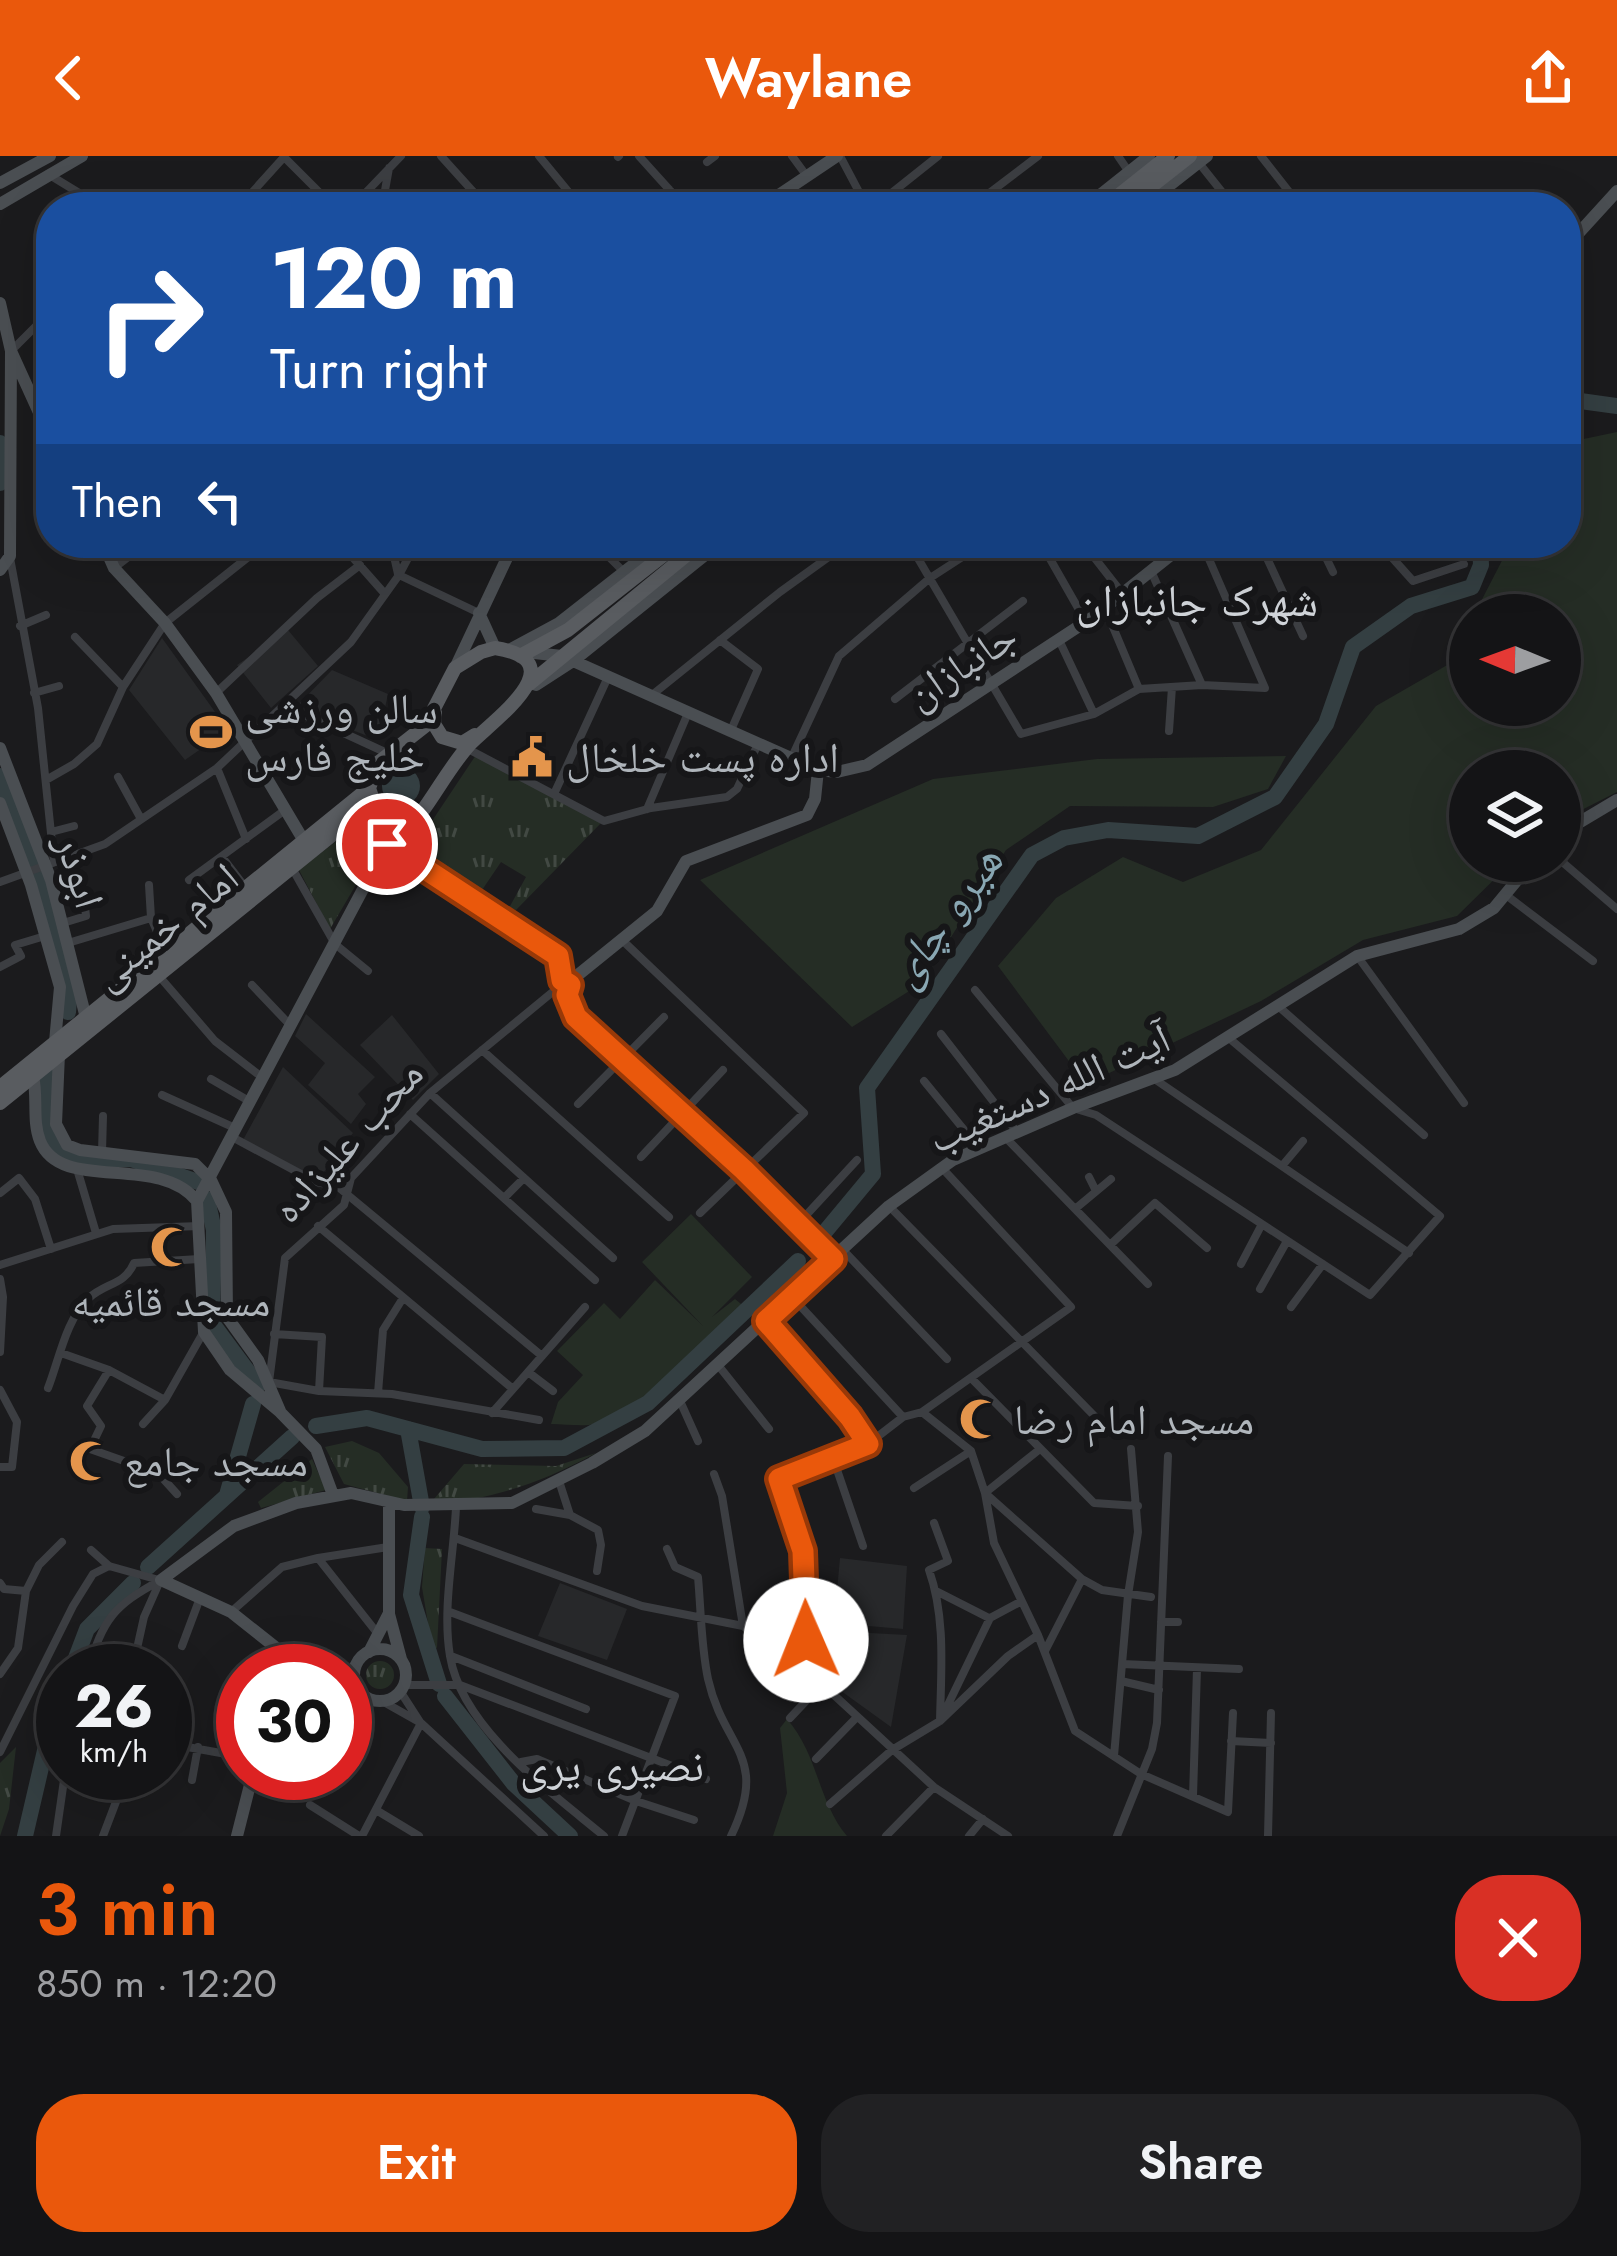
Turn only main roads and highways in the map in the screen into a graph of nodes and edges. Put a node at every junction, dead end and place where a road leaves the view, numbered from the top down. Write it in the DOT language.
graph roads {
  1 [pos="50,156"];
  2 [pos="82,156"];
  3 [pos="839,156"];
  4 [pos="1149,156"];
  5 [pos="1168,156"];
  6 [pos="1199,158"];
  7 [pos="0,183"];
  8 [pos="1617,191"];
  9 [pos="783,192"];
  10 [pos="1104,192"];
  11 [pos="1123,192"];
  12 [pos="1148,192"];
  13 [pos="1164,192"];
  14 [pos="0,204"];
  15 [pos="1581,231"];
  16 [pos="0,303"];
  17 [pos="11,351"];
  18 [pos="36,409"];
  19 [pos="110,558"];
  20 [pos="506,558"];
  21 [pos="642,558"];
  22 [pos="660,558"];
  23 [pos="684,558"];
  24 [pos="700,558"];
  25 [pos="1167,558"];
  26 [pos="0,570"];
  27 [pos="479,613"];
  28 [pos="512,651"];
  29 [pos="567,659"];
  30 [pos="455,668"];
  31 [pos="527,688"];
  32 [pos="435,708"];
  33 [pos="484,730"];
  34 [pos="0,748"];
  35 [pos="818,770"];
  36 [pos="371,795"];
  37 [pos="1617,800"];
  38 [pos="0,803"];
  39 [pos="411,818"];
  40 [pos="1581,821"];
  41 [pos="304,841"];
  42 [pos="387,844"];
  43 [pos="1516,882"];
  44 [pos="563,987"];
  45 [pos="86,1018"];
  46 [pos="57,1048"];
  47 [pos="33,1076"];
  48 [pos="0,1087"];
  49 [pos="0,1103"];
  50 [pos="211,1180"];
  51 [pos="197,1201"];
  52 [pos="838,1255"];
  53 [pos="280,1412"];
  54 [pos="333,1495"];
  55 [pos="388,1502"];
  56 [pos="388,1614"];
  57 [pos="271,1644"];
  58 [pos="372,1646"];
  59 [pos="372,1652"];
  60 [pos="401,1659"];
  61 [pos="372,1697"];
  62 [pos="246,1800"];
  63 [pos="237,1836"];
  1 -- 7 [label="main road"];
  2 -- 14 [label="main road"];
  3 -- 9 [label="main road"];
  4 -- 10 [label="main road"];
  5 -- 11 [label="main road"];
  6 -- 12 [label="main road"];
  6 -- 13 [label="main road"];
  8 -- 15 [label="main road"];
  16 -- 17 [label="main road"];
  17 -- 18 [label="main road"];
  17 -- 26 [label="main road"];
  19 -- 41 [label="main road"];
  20 -- 27 [label="main road"];
  21 -- 28 [label="main road"];
  22 -- 28 [label="main road"];
  23 -- 29 [label="main road"];
  24 -- 29 [label="main road"];
  25 -- 35 [label="main road, جانبازان"];
  27 -- 28 [label="main road"];
  27 -- 30 [label="main road"];
  28 -- 29 [label="main road"];
  28 -- 30 [label="main road"];
  28 -- 31 [label="main road"];
  29 -- 31 [label="main road"];
  29 -- 35 [label="main road"];
  30 -- 32 [label="main road"];
  31 -- 33 [label="main road"];
  32 -- 33 [label="main road"];
  32 -- 36 [label="main road"];
  33 -- 39 [label="main road"];
  34 -- 45 [label="main road, ابوذر"];
  35 -- 44 [label="main road, محب علیزاده"];
  36 -- 39 [label="main road"];
  36 -- 41 [label="main road, امام خمینی"];
  36 -- 46 [label="main road, امام خمینی"];
  37 -- 40 [label="main road"];
  38 -- 46 [label="main road"];
  39 -- 42 [label="main road"];
  41 -- 45 [label="main road, امام خمینی"];
  42 -- 44 [label="main road"];
  42 -- 50 [label="main road"];
  43 -- 52 [label="main road, آیت الله دستغیب"];
  44 -- 52 [label="main road"];
  45 -- 46 [label="main road, امام خمینی"];
  46 -- 47 [label="main road, امام خمینی"];
  46 -- 48 [label="main road, امام خمینی"];
  46 -- 50 [label="main road"];
  47 -- 49 [label="main road, امام خمینی"];
  47 -- 51 [label="main road"];
  50 -- 51 [label="main road"];
  50 -- 53 [label="main road"];
  51 -- 53 [label="main road"];
  52 -- 55 [label="main road, آیت الله دستغیب"];
  53 -- 54 [label="main road"];
  54 -- 55 [label="main road"];
  54 -- 57 [label="main road"];
  55 -- 56 [label="main road"];
  56 -- 58 [label="main road"];
  56 -- 60 [label="main road"];
  59 -- 60 [label="main road"];
  60 -- 61 [label="main road"];
  62 -- 63 [label="main road"];
}
